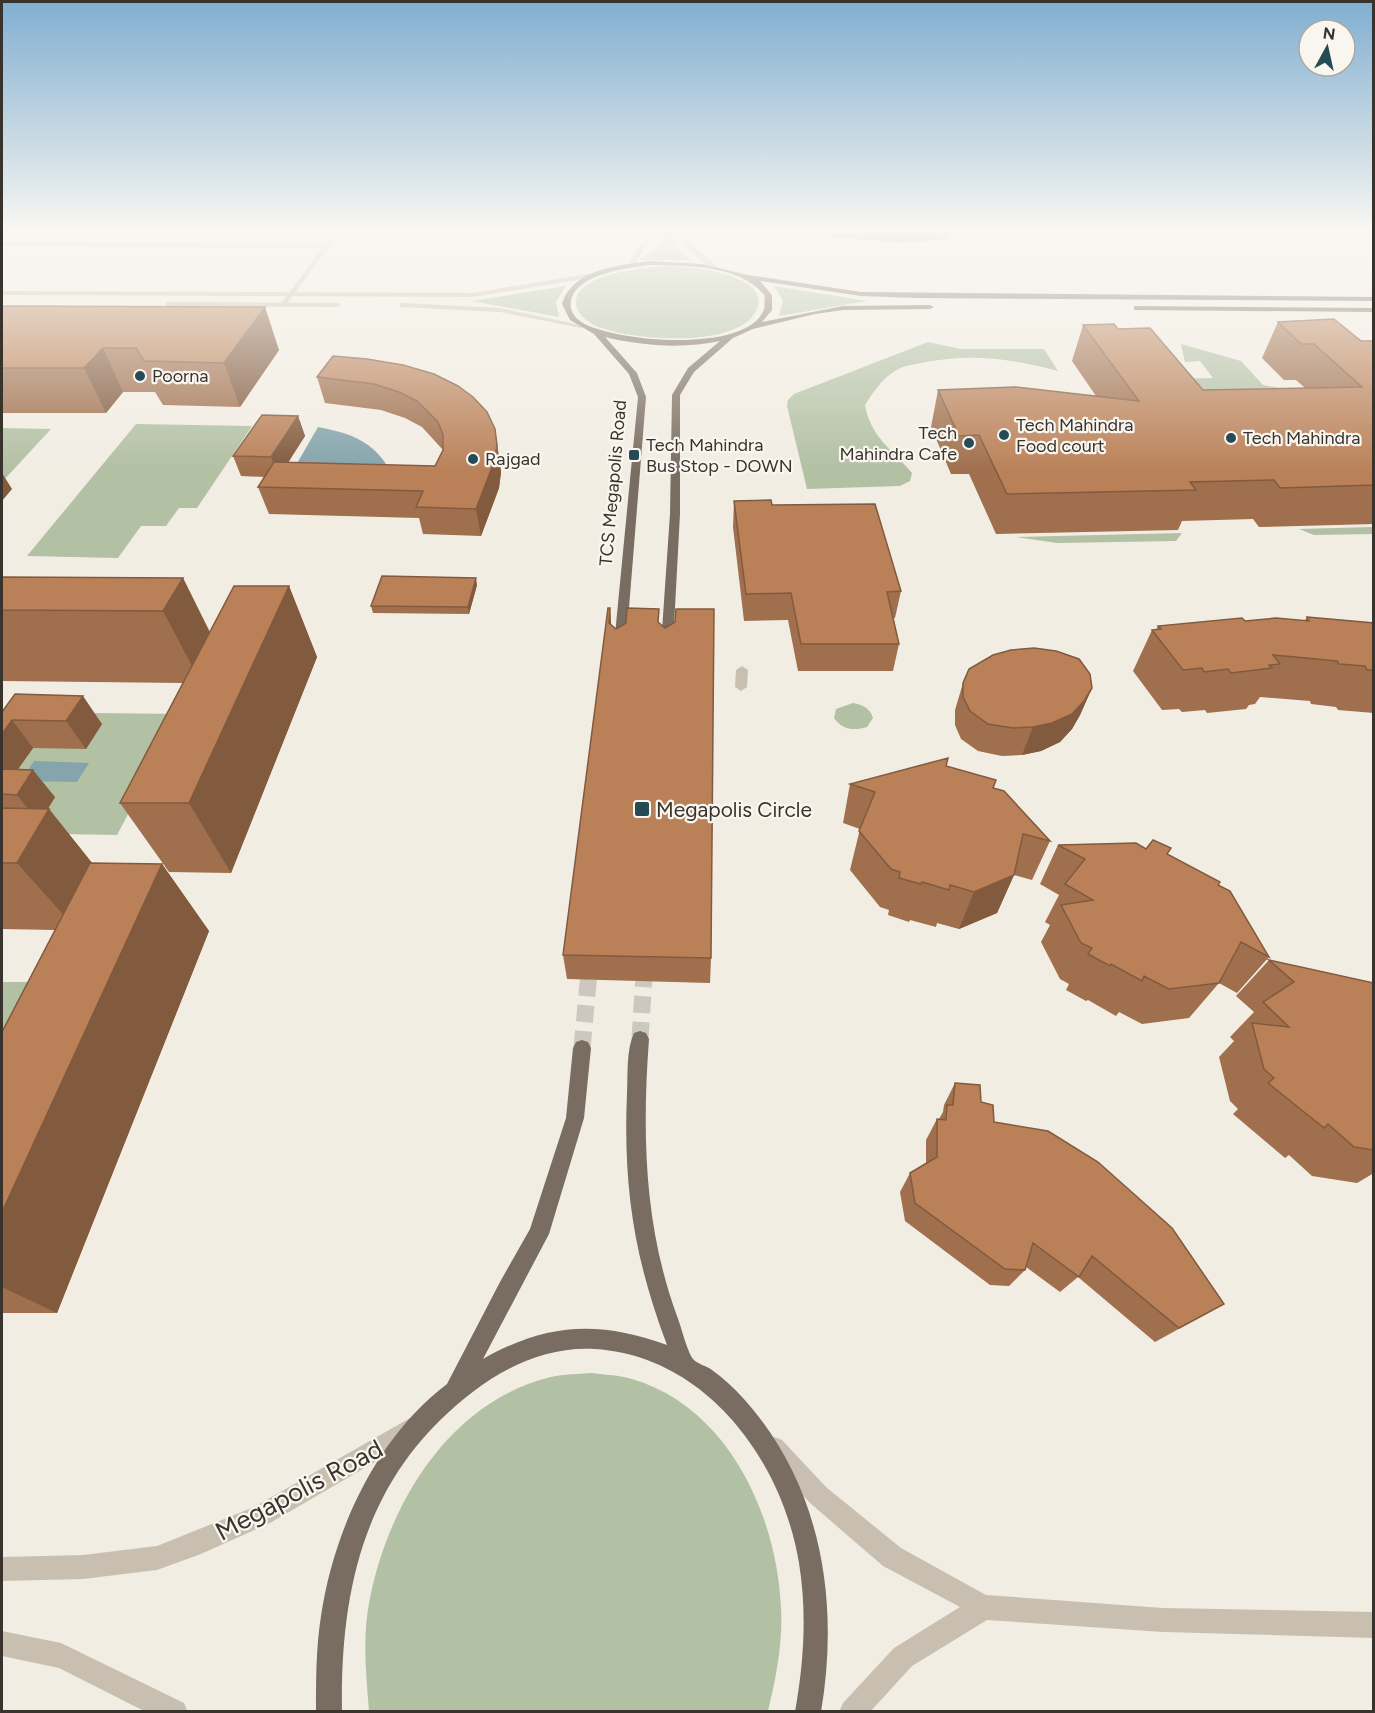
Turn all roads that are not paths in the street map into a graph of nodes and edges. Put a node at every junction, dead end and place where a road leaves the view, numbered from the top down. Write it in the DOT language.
graph roads {
  1 [pos="505,311"];
  2 [pos="567,311"];
  3 [pos="768,311"];
  4 [pos="822,311"];
  5 [pos="582,326"];
  6 [pos="748,328"];
  7 [pos="597,333"];
  8 [pos="731,335"];
  9 [pos="667,650"];
  10 [pos="619,651"];
  11 [pos="742,670"];
  12 [pos="741,687"];
  13 [pos="640,1039"];
  14 [pos="582,1048"];
  15 [pos="684,1363"];
  16 [pos="457,1387"];
  17 [pos="417,1426"];
  18 [pos="759,1433"];
  19 [pos="2,1569"];
  20 [pos="984,1607"];
  21 [pos="1374,1625"];
  22 [pos="2,1644"];
  23 [pos="175,1712"];
  24 [pos="329,1712"];
  25 [pos="808,1712"];
  26 [pos="852,1712"];
  1 -- 5 [label="street"];
  2 -- 5 [label="main road"];
  3 -- 6 [label="main road"];
  4 -- 6 [label="main road"];
  5 -- 7 [label="main road"];
  6 -- 8 [label="main road"];
  7 -- 8 [label="main road"];
  7 -- 10 [label="main road, TCS Megapolis Road"];
  8 -- 9 [label="main road"];
  11 -- 12 [label="street"];
  13 -- 15 [label="main road"];
  14 -- 16 [label="main road"];
  15 -- 16 [label="main road"];
  15 -- 18 [label="main road"];
  16 -- 17 [label="main road"];
  17 -- 19 [label="street, Megapolis Road"];
  17 -- 24 [label="main road"];
  18 -- 20 [label="street"];
  18 -- 25 [label="main road"];
  20 -- 21 [label="street"];
  20 -- 26 [label="street"];
  22 -- 23 [label="street"];
}
